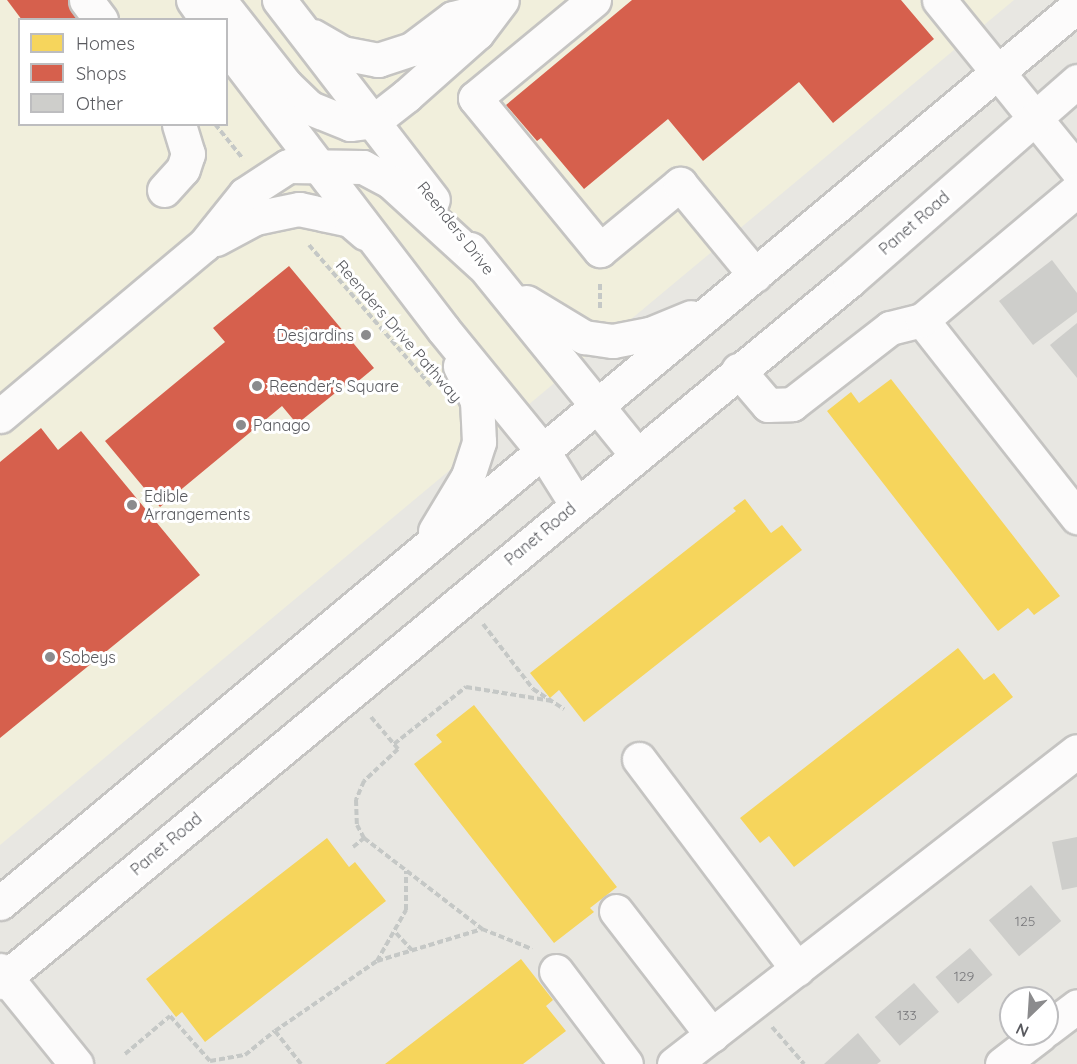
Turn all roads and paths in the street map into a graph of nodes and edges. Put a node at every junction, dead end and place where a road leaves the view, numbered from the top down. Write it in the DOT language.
graph roads {
  1 [pos="86,0"];
  2 [pos="193,0"];
  3 [pos="219,0"];
  4 [pos="279,0"];
  5 [pos="594,0"];
  6 [pos="939,0"];
  7 [pos="494,3"];
  8 [pos="1077,6"];
  9 [pos="100,18"];
  10 [pos="206,18"];
  11 [pos="302,29"];
  12 [pos="228,48"];
  13 [pos="998,72"];
  14 [pos="1077,81"];
  15 [pos="1033,118"];
  16 [pos="374,121"];
  17 [pos="180,126"];
  18 [pos="217,126"];
  19 [pos="317,165"];
  20 [pos="1077,170"];
  21 [pos="262,183"];
  22 [pos="164,189"];
  23 [pos="1077,190"];
  24 [pos="281,213"];
  25 [pos="204,245"];
  26 [pos="600,250"];
  27 [pos="385,253"];
  28 [pos="755,275"];
  29 [pos="493,276"];
  30 [pos="719,305"];
  31 [pos="600,320"];
  32 [pos="922,320"];
  33 [pos="443,329"];
  34 [pos="738,370"];
  35 [pos="434,389"];
  36 [pos="599,405"];
  37 [pos="0,416"];
  38 [pos="544,453"];
  39 [pos="636,454"];
  40 [pos="576,504"];
  41 [pos="1077,517"];
  42 [pos="417,557"];
  43 [pos="481,621"];
  44 [pos="552,701"];
  45 [pos="564,709"];
  46 [pos="371,716"];
  47 [pos="394,744"];
  48 [pos="1077,751"];
  49 [pos="639,759"];
  50 [pos="364,838"];
  51 [pos="353,848"];
  52 [pos="406,871"];
  53 [pos="0,903"];
  54 [pos="616,910"];
  55 [pos="482,929"];
  56 [pos="396,933"];
  57 [pos="411,950"];
  58 [pos="377,961"];
  59 [pos="548,962"];
  60 [pos="797,969"];
  61 [pos="2,976"];
  62 [pos="753,1003"];
  63 [pos="1077,1006"];
  64 [pos="1059,1020"];
  65 [pos="275,1031"];
  66 [pos="712,1035"];
  67 [pos="1025,1046"];
  68 [pos="125,1054"];
  69 [pos="76,1064"];
  70 [pos="301,1064"];
  71 [pos="626,1064"];
  72 [pos="674,1064"];
  73 [pos="804,1064"];
  74 [pos="1002,1064"];
  1 -- 9 [label="street"];
  2 -- 10 [label="street"];
  3 -- 16 [label="street"];
  4 -- 11 [label="street, Reenders Drive"];
  5 -- 26 [label="street"];
  6 -- 13 [label="street"];
  7 -- 11 [label="street"];
  7 -- 16 [label="street"];
  8 -- 13 [label="street"];
  11 -- 16 [label="street, Reenders Drive"];
  12 -- 19 [label="street"];
  13 -- 15 [label="street"];
  13 -- 28 [label="street"];
  14 -- 15 [label="street, Panet Road"];
  15 -- 20 [label="street"];
  15 -- 34 [label="street, Panet Road"];
  16 -- 29 [label="street, Reenders Drive"];
  17 -- 22 [label="street"];
  18 -- 21 [label="path"];
  19 -- 21 [label="street"];
  19 -- 27 [label="street"];
  19 -- 29 [label="street"];
  21 -- 25 [label="street"];
  23 -- 32 [label="street"];
  24 -- 25 [label="street"];
  24 -- 27 [label="street"];
  24 -- 35 [label="path, Reenders Drive Pathway"];
  25 -- 37 [label="street"];
  26 -- 28 [label="street"];
  26 -- 31 [label="path"];
  27 -- 33 [label="street"];
  28 -- 30 [label="street"];
  29 -- 30 [label="street"];
  29 -- 36 [label="street, Reenders Drive"];
  30 -- 36 [label="street"];
  32 -- 34 [label="street"];
  32 -- 41 [label="street"];
  33 -- 38 [label="street"];
  33 -- 42 [label="street"];
  34 -- 39 [label="street, Panet Road"];
  36 -- 38 [label="street"];
  36 -- 39 [label="street, Reenders Drive"];
  38 -- 40 [label="street"];
  38 -- 42 [label="street"];
  39 -- 40 [label="street, Panet Road"];
  40 -- 61 [label="street, Panet Road"];
  42 -- 53 [label="street"];
  43 -- 44 [label="path"];
  44 -- 45 [label="path"];
  44 -- 47 [label="path"];
  46 -- 47 [label="path"];
  47 -- 50 [label="path"];
  48 -- 60 [label="street"];
  49 -- 60 [label="street"];
  50 -- 51 [label="path"];
  50 -- 52 [label="path"];
  52 -- 55 [label="path"];
  52 -- 56 [label="path"];
  54 -- 66 [label="street"];
  55 -- 57 [label="path"];
  55 -- 59 [label="path"];
  56 -- 57 [label="path"];
  56 -- 58 [label="path"];
  57 -- 58 [label="path"];
  58 -- 65 [label="path"];
  59 -- 71 [label="street"];
  60 -- 62 [label="street"];
  61 -- 69 [label="street"];
  62 -- 66 [label="street"];
  62 -- 73 [label="path"];
  63 -- 64 [label="street"];
  65 -- 68 [label="path"];
  65 -- 70 [label="path"];
  66 -- 72 [label="street"];
  67 -- 74 [label="street"];
}
